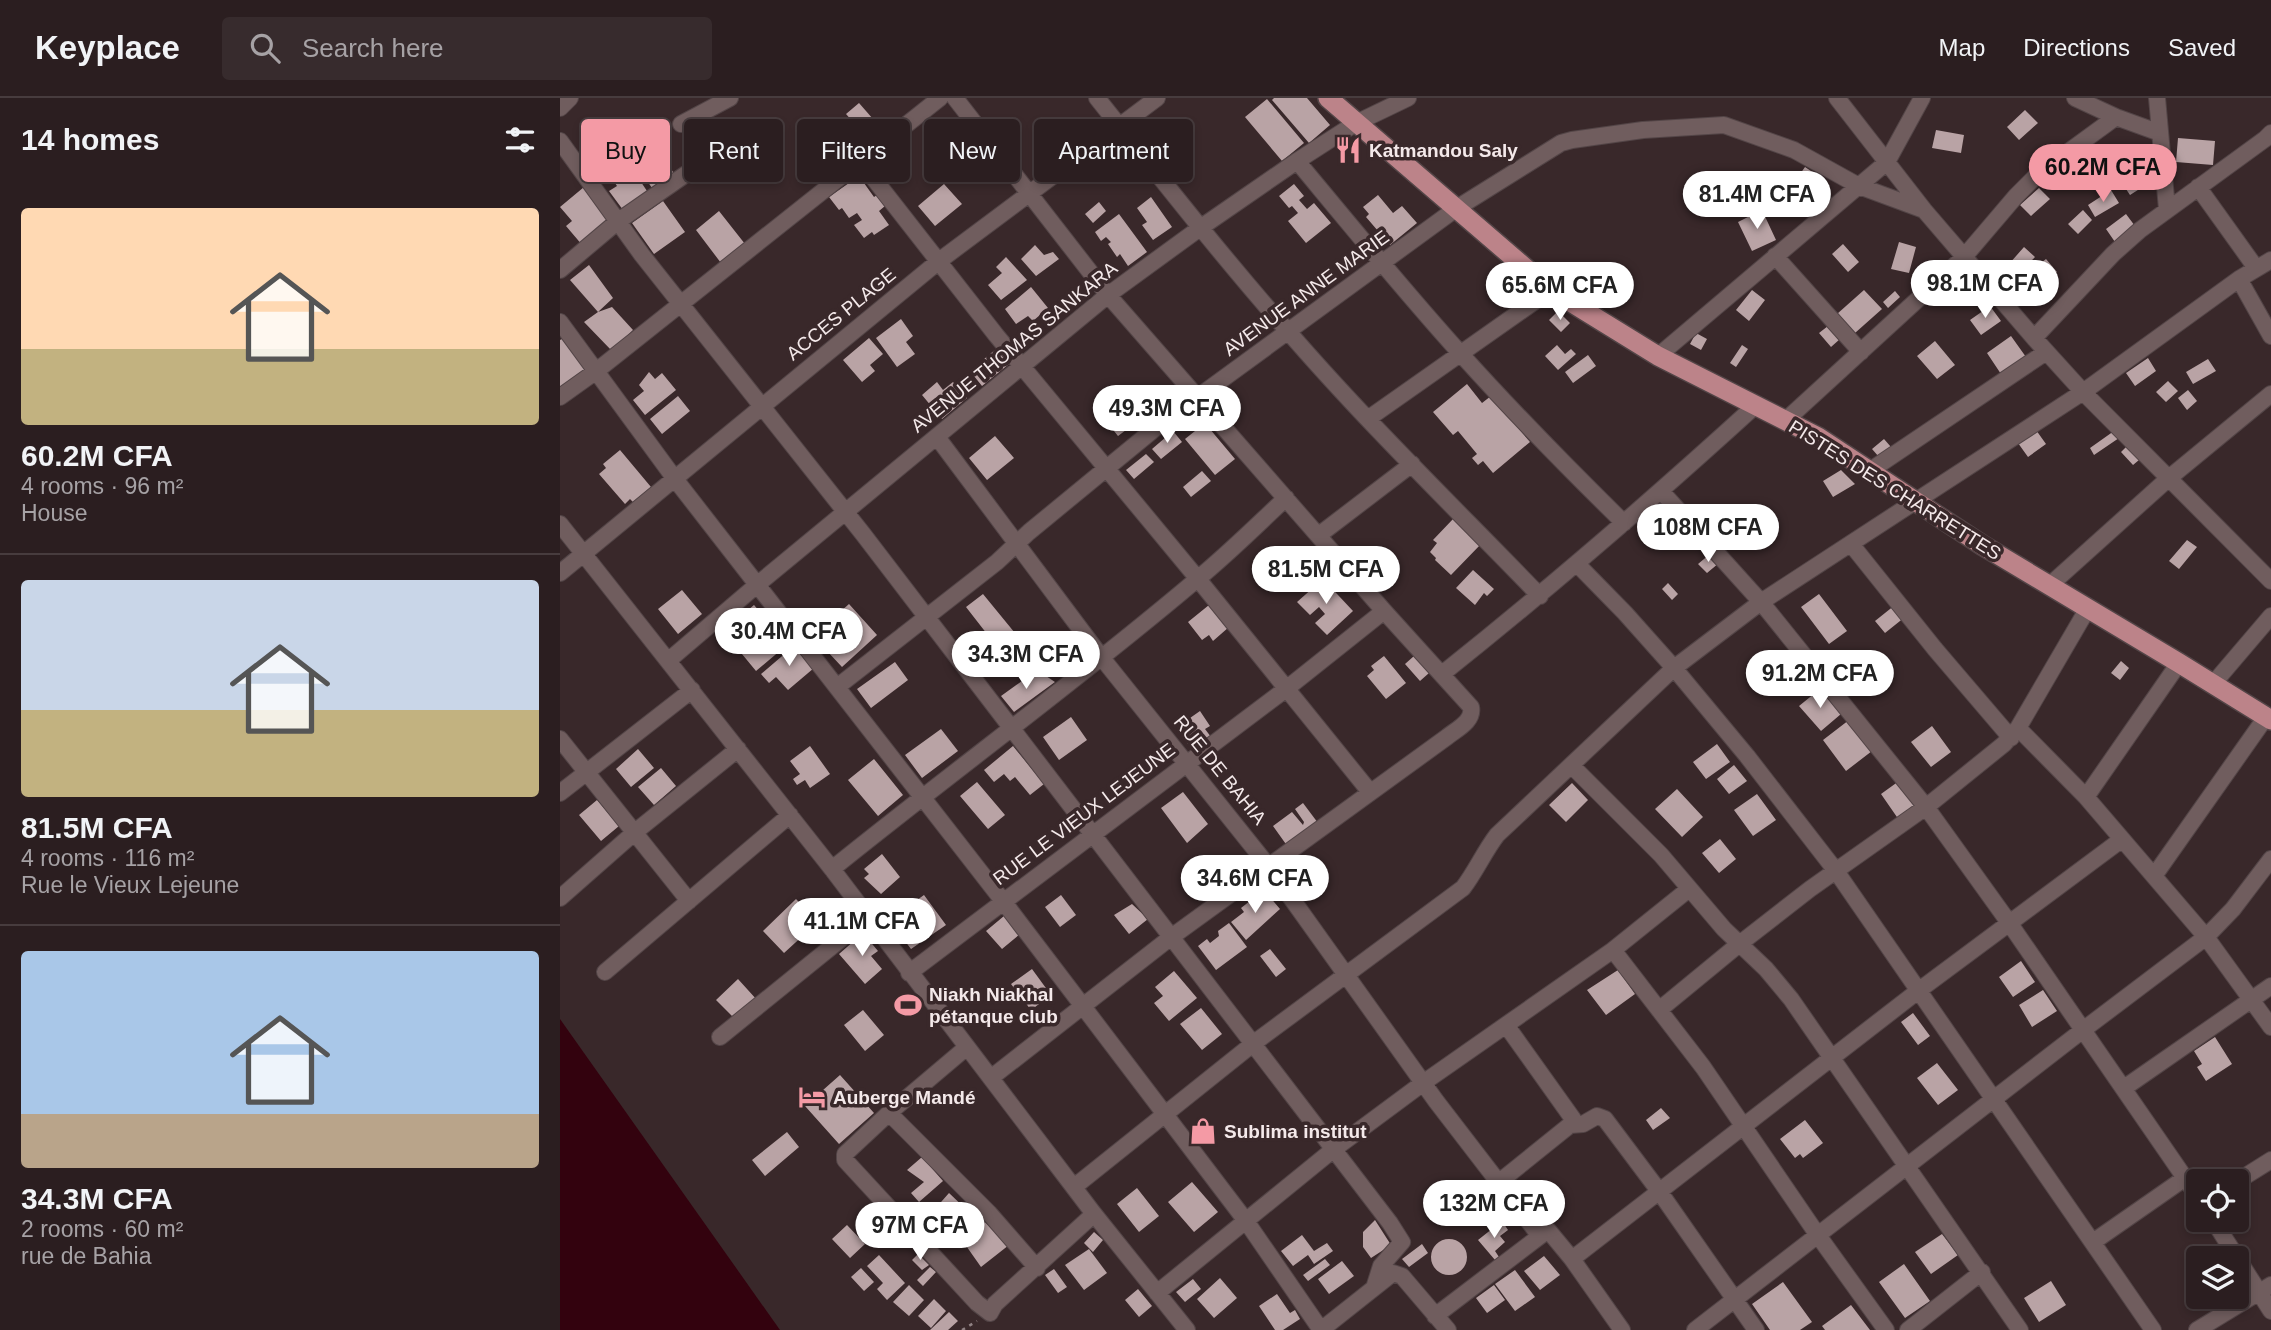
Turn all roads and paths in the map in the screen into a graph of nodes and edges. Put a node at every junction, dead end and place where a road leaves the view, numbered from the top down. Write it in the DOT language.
graph roads {
  1 [pos="570,98"];
  2 [pos="730,98"];
  3 [pos="940,98"];
  4 [pos="955,98"];
  5 [pos="1097,98"];
  6 [pos="1157,98"];
  7 [pos="1328,98"];
  8 [pos="1408,98"];
  9 [pos="1837,98"];
  10 [pos="1922,98"];
  11 [pos="2076,98"];
  12 [pos="2157,98"];
  13 [pos="560,108"];
  14 [pos="2116,117"];
  15 [pos="1114,119"];
  16 [pos="1130,119"];
  17 [pos="910,122"];
  18 [pos="1356,123"];
  19 [pos="681,124"];
  20 [pos="2271,133"];
  21 [pos="2160,134"];
  22 [pos="560,141"];
  23 [pos="1297,161"];
  24 [pos="1887,162"];
  25 [pos="684,175"];
  26 [pos="834,182"];
  27 [pos="877,182"];
  28 [pos="1043,182"];
  29 [pos="1164,182"];
  30 [pos="1859,186"];
  31 [pos="2198,187"];
  32 [pos="1028,193"];
  33 [pos="1457,208"];
  34 [pos="2168,209"];
  35 [pos="1924,210"];
  36 [pos="617,222"];
  37 [pos="1200,228"];
  38 [pos="1775,256"];
  39 [pos="1964,257"];
  40 [pos="939,261"];
  41 [pos="1382,264"];
  42 [pos="2267,264"];
  43 [pos="560,270"];
  44 [pos="2239,279"];
  45 [pos="1551,290"];
  46 [pos="1108,295"];
  47 [pos="681,304"];
  48 [pos="560,322"];
  49 [pos="1287,331"];
  50 [pos="2271,336"];
  51 [pos="2034,338"];
  52 [pos="1861,352"];
  53 [pos="2046,352"];
  54 [pos="1460,353"];
  55 [pos="1658,356"];
  56 [pos="1023,366"];
  57 [pos="595,372"];
  58 [pos="2083,392"];
  59 [pos="560,397"];
  60 [pos="1198,397"];
  61 [pos="2268,401"];
  62 [pos="1756,405"];
  63 [pos="763,406"];
  64 [pos="1369,418"];
  65 [pos="1786,420"];
  66 [pos="937,437"];
  67 [pos="1412,464"];
  68 [pos="1105,468"];
  69 [pos="1871,470"];
  70 [pos="2169,478"];
  71 [pos="675,479"];
  72 [pos="1661,491"];
  73 [pos="1286,498"];
  74 [pos="1917,501"];
  75 [pos="845,511"];
  76 [pos="1624,523"];
  77 [pos="560,524"];
  78 [pos="1319,535"];
  79 [pos="1016,544"];
  80 [pos="1851,544"];
  81 [pos="583,555"];
  82 [pos="1577,564"];
  83 [pos="560,573"];
  84 [pos="1198,579"];
  85 [pos="2271,581"];
  86 [pos="758,584"];
  87 [pos="2050,585"];
  88 [pos="1540,596"];
  89 [pos="1761,602"];
  90 [pos="2088,608"];
  91 [pos="1384,611"];
  92 [pos="2271,615"];
  93 [pos="927,617"];
  94 [pos="1102,658"];
  95 [pos="669,660"];
  96 [pos="2179,663"];
  97 [pos="1674,668"];
  98 [pos="1442,674"];
  99 [pos="2213,684"];
  100 [pos="837,687"];
  101 [pos="1286,689"];
  102 [pos="692,690"];
  103 [pos="2268,719"];
  104 [pos="1012,728"];
  105 [pos="2014,733"];
  106 [pos="560,739"];
  107 [pos="738,749"];
  108 [pos="1188,764"];
  109 [pos="1572,766"];
  110 [pos="587,772"];
  111 [pos="1370,792"];
  112 [pos="560,793"];
  113 [pos="922,797"];
  114 [pos="2086,797"];
  115 [pos="1926,807"];
  116 [pos="790,816"];
  117 [pos="635,832"];
  118 [pos="1092,834"];
  119 [pos="2121,839"];
  120 [pos="2271,859"];
  121 [pos="1269,867"];
  122 [pos="832,869"];
  123 [pos="1836,871"];
  124 [pos="2154,876"];
  125 [pos="1689,889"];
  126 [pos="560,898"];
  127 [pos="689,901"];
  128 [pos="1003,901"];
  129 [pos="867,918"];
  130 [pos="2010,923"];
  131 [pos="2206,937"];
  132 [pos="1170,938"];
  133 [pos="1738,944"];
  134 [pos="1613,950"];
  135 [pos="605,972"];
  136 [pos="909,973"];
  137 [pos="1347,975"];
  138 [pos="2271,986"];
  139 [pos="1918,991"];
  140 [pos="2253,1000"];
  141 [pos="1083,1006"];
  142 [pos="1659,1010"];
  143 [pos="1506,1025"];
  144 [pos="2271,1027"];
  145 [pos="2083,1030"];
  146 [pos="720,1037"];
  147 [pos="1254,1044"];
  148 [pos="967,1047"];
  149 [pos="1831,1058"];
  150 [pos="992,1077"];
  151 [pos="1423,1083"];
  152 [pos="2124,1087"];
  153 [pos="1994,1098"];
  154 [pos="889,1113"];
  155 [pos="1164,1114"];
  156 [pos="1570,1125"];
  157 [pos="1744,1125"];
  158 [pos="1334,1149"];
  159 [pos="2271,1160"];
  160 [pos="1906,1165"];
  161 [pos="2249,1174"];
  162 [pos="2185,1178"];
  163 [pos="1498,1183"];
  164 [pos="1074,1187"];
  165 [pos="1659,1191"];
  166 [pos="1094,1214"];
  167 [pos="1245,1221"];
  168 [pos="2222,1232"];
  169 [pos="1817,1234"];
  170 [pos="1539,1235"];
  171 [pos="2093,1242"];
  172 [pos="1572,1259"];
  173 [pos="1037,1268"];
  174 [pos="1982,1272"];
  175 [pos="1374,1288"];
  176 [pos="2265,1289"];
  177 [pos="1157,1293"];
  178 [pos="1734,1299"];
  179 [pos="2271,1311"];
  180 [pos="1435,1315"];
  181 [pos="1187,1330"];
  182 [pos="1448,1330"];
  183 [pos="1622,1330"];
  184 [pos="1695,1330"];
  185 [pos="1756,1330"];
  186 [pos="1886,1330"];
  187 [pos="1908,1330"];
  188 [pos="2020,1330"];
  189 [pos="2153,1330"];
  190 [pos="2197,1330"];
  1 -- 13 [label="street"];
  2 -- 19 [label="street"];
  3 -- 17 [label="street"];
  4 -- 32 [label="street"];
  5 -- 15 [label="street"];
  6 -- 16 [label="street, ACCES PLAGE"];
  7 -- 18 [label="main road, PISTES DES CHARRETTES"];
  8 -- 18 [label="street, AVENUE THOMAS SANKARA"];
  9 -- 24 [label="street"];
  10 -- 24 [label="street"];
  11 -- 14 [label="street"];
  12 -- 21 [label="street"];
  14 -- 21 [label="street"];
  14 -- 39 [label="street"];
  18 -- 23 [label="street, AVENUE THOMAS SANKARA"];
  18 -- 33 [label="main road, PISTES DES CHARRETTES"];
  20 -- 31 [label="street"];
  21 -- 34 [label="street"];
  22 -- 36 [label="street"];
  23 -- 37 [label="street, AVENUE THOMAS SANKARA"];
  23 -- 41 [label="street"];
  24 -- 30 [label="street"];
  24 -- 35 [label="street"];
  25 -- 36 [label="street"];
  26 -- 47 [label="street"];
  27 -- 40 [label="street"];
  28 -- 32 [label="street, ACCES PLAGE"];
  29 -- 37 [label="street"];
  30 -- 33 [label="street, AVENUE ANNE MARIE"];
  30 -- 35 [label="street, AVENUE ANNE MARIE"];
  30 -- 38 [label="street"];
  31 -- 34 [label="street"];
  31 -- 42 [label="street"];
  32 -- 40 [label="street, ACCES PLAGE"];
  32 -- 46 [label="street"];
  33 -- 41 [label="street, AVENUE ANNE MARIE"];
  33 -- 45 [label="main road, PISTES DES CHARRETTES"];
  34 -- 51 [label="street"];
  35 -- 39 [label="street"];
  36 -- 43 [label="street"];
  36 -- 47 [label="street"];
  37 -- 46 [label="street, AVENUE THOMAS SANKARA"];
  37 -- 49 [label="street"];
  38 -- 52 [label="street"];
  38 -- 55 [label="street"];
  39 -- 51 [label="street"];
  39 -- 52 [label="street"];
  40 -- 56 [label="street"];
  40 -- 63 [label="street, ACCES PLAGE"];
  41 -- 49 [label="street, AVENUE ANNE MARIE"];
  41 -- 54 [label="street"];
  42 -- 44 [label="street"];
  44 -- 50 [label="street"];
  44 -- 58 [label="street"];
  45 -- 54 [label="street"];
  45 -- 55 [label="main road, PISTES DES CHARRETTES"];
  46 -- 56 [label="street, AVENUE THOMAS SANKARA"];
  46 -- 60 [label="street"];
  47 -- 57 [label="street"];
  47 -- 63 [label="street"];
  48 -- 57 [label="street"];
  49 -- 60 [label="street, AVENUE ANNE MARIE"];
  49 -- 64 [label="street"];
  51 -- 53 [label="street"];
  52 -- 65 [label="street"];
  53 -- 58 [label="street"];
  53 -- 69 [label="street"];
  54 -- 64 [label="street"];
  54 -- 76 [label="street"];
  55 -- 62 [label="main road, PISTES DES CHARRETTES"];
  56 -- 66 [label="street, AVENUE THOMAS SANKARA"];
  56 -- 68 [label="street"];
  57 -- 59 [label="street"];
  57 -- 71 [label="street"];
  58 -- 70 [label="street"];
  58 -- 74 [label="street"];
  60 -- 68 [label="street, AVENUE ANNE MARIE"];
  60 -- 73 [label="street"];
  61 -- 70 [label="street"];
  62 -- 65 [label="main road, PISTES DES CHARRETTES"];
  62 -- 72 [label="street"];
  63 -- 71 [label="street, ACCES PLAGE"];
  63 -- 75 [label="street"];
  64 -- 67 [label="street"];
  65 -- 69 [label="main road, PISTES DES CHARRETTES"];
  66 -- 75 [label="street, AVENUE THOMAS SANKARA"];
  66 -- 79 [label="street, RUE DE BAHIA"];
  67 -- 78 [label="street"];
  67 -- 88 [label="street"];
  68 -- 79 [label="street, AVENUE ANNE MARIE"];
  68 -- 84 [label="street"];
  69 -- 74 [label="main road, PISTES DES CHARRETTES"];
  70 -- 85 [label="street"];
  70 -- 87 [label="street"];
  71 -- 81 [label="street, ACCES PLAGE"];
  71 -- 86 [label="street"];
  72 -- 76 [label="street"];
  72 -- 89 [label="street"];
  73 -- 78 [label="street"];
  73 -- 84 [label="street"];
  74 -- 80 [label="street"];
  74 -- 87 [label="main road, PISTES DES CHARRETTES"];
  75 -- 86 [label="street, AVENUE THOMAS SANKARA"];
  75 -- 93 [label="street"];
  76 -- 82 [label="street"];
  77 -- 81 [label="street"];
  78 -- 91 [label="street"];
  79 -- 93 [label="street"];
  79 -- 94 [label="street, RUE DE BAHIA"];
  80 -- 89 [label="street"];
  80 -- 105 [label="street"];
  81 -- 83 [label="street, ACCES PLAGE"];
  81 -- 95 [label="street"];
  82 -- 88 [label="street"];
  82 -- 97 [label="street"];
  84 -- 94 [label="street"];
  84 -- 101 [label="street"];
  86 -- 95 [label="street, AVENUE THOMAS SANKARA"];
  86 -- 100 [label="street"];
  87 -- 90 [label="main road, PISTES DES CHARRETTES"];
  88 -- 98 [label="street"];
  89 -- 97 [label="street"];
  89 -- 115 [label="street"];
  90 -- 96 [label="main road, PISTES DES CHARRETTES"];
  90 -- 105 [label="street"];
  91 -- 98 [label="street"];
  91 -- 101 [label="street, RUE LE VIEUX LEJEUNE"];
  92 -- 99 [label="street"];
  93 -- 100 [label="street"];
  93 -- 104 [label="street"];
  94 -- 104 [label="street"];
  94 -- 108 [label="street, RUE DE BAHIA"];
  95 -- 102 [label="street"];
  96 -- 99 [label="main road, PISTES DES CHARRETTES"];
  96 -- 114 [label="street"];
  97 -- 109 [label="street"];
  97 -- 123 [label="street"];
  98 -- 111 [label="street"];
  99 -- 103 [label="main road, PISTES DES CHARRETTES"];
  100 -- 113 [label="street"];
  101 -- 108 [label="street, RUE LE VIEUX LEJEUNE"];
  101 -- 111 [label="street"];
  102 -- 107 [label="street"];
  102 -- 110 [label="street"];
  103 -- 124 [label="street"];
  104 -- 113 [label="street"];
  104 -- 118 [label="street"];
  105 -- 114 [label="street"];
  105 -- 115 [label="street"];
  106 -- 110 [label="street"];
  107 -- 116 [label="street"];
  107 -- 117 [label="street"];
  108 -- 118 [label="street, RUE LE VIEUX LEJEUNE"];
  108 -- 121 [label="street, RUE DE BAHIA"];
  109 -- 125 [label="street"];
  109 -- 137 [label="street"];
  110 -- 112 [label="street"];
  110 -- 117 [label="street"];
  111 -- 121 [label="street"];
  113 -- 122 [label="street"];
  113 -- 128 [label="street"];
  114 -- 119 [label="street"];
  115 -- 123 [label="street"];
  115 -- 130 [label="street"];
  116 -- 122 [label="street"];
  116 -- 127 [label="street"];
  117 -- 126 [label="street"];
  117 -- 127 [label="street"];
  118 -- 128 [label="street, RUE LE VIEUX LEJEUNE"];
  118 -- 132 [label="street"];
  119 -- 124 [label="street"];
  119 -- 130 [label="street"];
  120 -- 131 [label="street"];
  121 -- 132 [label="street"];
  121 -- 137 [label="street, RUE DE BAHIA"];
  122 -- 129 [label="street"];
  123 -- 133 [label="street"];
  123 -- 139 [label="street"];
  124 -- 131 [label="street"];
  125 -- 133 [label="street"];
  125 -- 134 [label="street"];
  127 -- 135 [label="street"];
  128 -- 136 [label="street, RUE LE VIEUX LEJEUNE"];
  128 -- 141 [label="street"];
  129 -- 136 [label="street"];
  129 -- 146 [label="street"];
  130 -- 139 [label="street"];
  130 -- 145 [label="street"];
  131 -- 140 [label="street"];
  131 -- 145 [label="street"];
  132 -- 141 [label="street"];
  132 -- 147 [label="street"];
  133 -- 142 [label="street"];
  133 -- 149 [label="street"];
  134 -- 142 [label="street"];
  134 -- 143 [label="street"];
  136 -- 148 [label="street"];
  137 -- 147 [label="street"];
  137 -- 151 [label="street, RUE DE BAHIA"];
  138 -- 140 [label="street"];
  139 -- 149 [label="street"];
  139 -- 153 [label="street"];
  140 -- 144 [label="street"];
  140 -- 152 [label="street"];
  141 -- 150 [label="street"];
  141 -- 155 [label="street"];
  142 -- 157 [label="street"];
  143 -- 151 [label="street"];
  143 -- 156 [label="street"];
  145 -- 152 [label="street"];
  145 -- 153 [label="street"];
  147 -- 155 [label="street"];
  147 -- 158 [label="street"];
  148 -- 150 [label="street"];
  148 -- 154 [label="street"];
  149 -- 157 [label="street"];
  149 -- 160 [label="street"];
  150 -- 164 [label="street"];
  151 -- 158 [label="street"];
  151 -- 163 [label="street, RUE DE BAHIA"];
  152 -- 162 [label="street"];
  153 -- 160 [label="street"];
  153 -- 171 [label="street"];
  154 -- 173 [label="street"];
  154 -- 173 [label="street"];
  155 -- 164 [label="street"];
  155 -- 167 [label="street"];
  156 -- 163 [label="street"];
  156 -- 165 [label="street"];
  157 -- 165 [label="street"];
  157 -- 169 [label="street"];
  158 -- 167 [label="street"];
  158 -- 175 [label="street"];
  159 -- 161 [label="street"];
  160 -- 169 [label="street"];
  160 -- 174 [label="street"];
  162 -- 171 [label="street"];
  163 -- 170 [label="street, RUE DE BAHIA"];
  164 -- 166 [label="street"];
  165 -- 172 [label="street"];
  165 -- 178 [label="street"];
  166 -- 173 [label="street"];
  166 -- 177 [label="street"];
  167 -- 175 [label="street"];
  167 -- 177 [label="street"];
  168 -- 176 [label="street"];
  169 -- 178 [label="street"];
  169 -- 186 [label="street"];
  170 -- 172 [label="street"];
  170 -- 180 [label="street"];
  171 -- 189 [label="street"];
  172 -- 183 [label="street"];
  174 -- 187 [label="street"];
  174 -- 188 [label="street"];
  175 -- 180 [label="street"];
  176 -- 179 [label="street"];
  176 -- 190 [label="street"];
  177 -- 181 [label="street"];
  178 -- 184 [label="street"];
  178 -- 185 [label="street"];
  180 -- 182 [label="street"];
}
